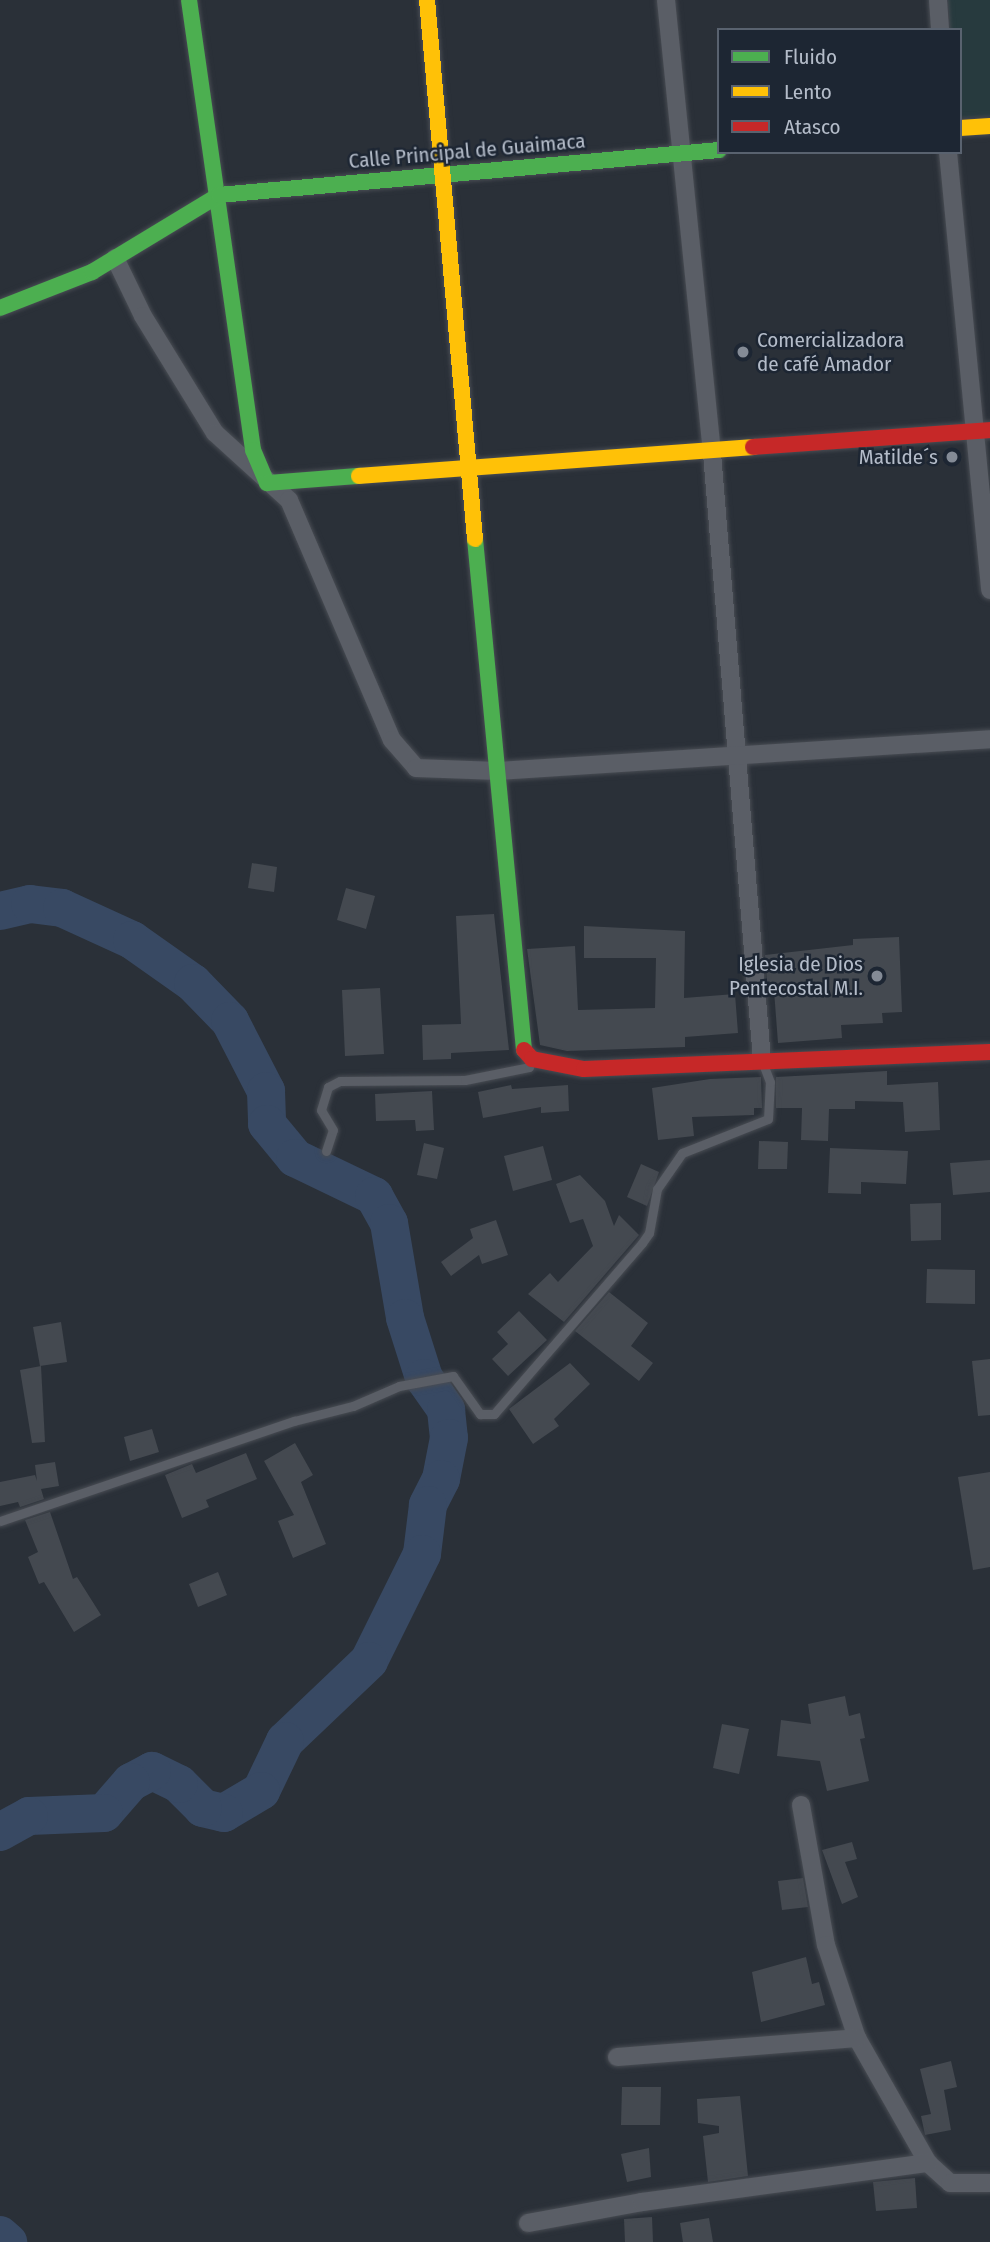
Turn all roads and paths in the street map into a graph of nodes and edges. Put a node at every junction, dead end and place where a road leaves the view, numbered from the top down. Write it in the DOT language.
graph roads {
  1 [pos="189,0"];
  2 [pos="427,0"];
  3 [pos="666,0"];
  4 [pos="938,0"];
  5 [pos="940,28"];
  6 [pos="990,126"];
  7 [pos="962,128"];
  8 [pos="717,150"];
  9 [pos="678,153"];
  10 [pos="948,154"];
  11 [pos="443,174"];
  12 [pos="219,195"];
  13 [pos="115,258"];
  14 [pos="0,308"];
  15 [pos="982,430"];
  16 [pos="712,453"];
  17 [pos="470,469"];
  18 [pos="267,483"];
  19 [pos="990,590"];
  20 [pos="990,739"];
  21 [pos="733,755"];
  22 [pos="495,771"];
  23 [pos="990,1052"];
  24 [pos="532,1059"];
  25 [pos="762,1060"];
  26 [pos="326,1151"];
  27 [pos="0,1521"];
  28 [pos="801,1805"];
  29 [pos="857,2038"];
  30 [pos="617,2057"];
  31 [pos="928,2163"];
  32 [pos="990,2183"];
  33 [pos="528,2223"];
  1 -- 12 [label="street"];
  2 -- 11 [label="street"];
  3 -- 9 [label="street"];
  4 -- 5 [label="street"];
  6 -- 7 [label="street"];
  8 -- 9 [label="street, Calle Principal de Guaimaca"];
  9 -- 11 [label="street, Calle Principal de Guaimaca"];
  9 -- 16 [label="street"];
  10 -- 15 [label="street"];
  11 -- 12 [label="street, Calle Principal de Guaimaca"];
  11 -- 17 [label="street"];
  12 -- 13 [label="street"];
  12 -- 18 [label="street"];
  13 -- 14 [label="street"];
  13 -- 18 [label="street"];
  15 -- 16 [label="street"];
  15 -- 19 [label="street"];
  16 -- 17 [label="street"];
  16 -- 21 [label="street"];
  17 -- 18 [label="street"];
  17 -- 22 [label="street"];
  18 -- 22 [label="street"];
  20 -- 21 [label="street"];
  21 -- 22 [label="street"];
  21 -- 25 [label="street"];
  22 -- 24 [label="street"];
  23 -- 25 [label="street"];
  24 -- 25 [label="street"];
  24 -- 26 [label="lane"];
  25 -- 27 [label="lane"];
  28 -- 29 [label="street"];
  29 -- 30 [label="street"];
  29 -- 31 [label="street"];
  31 -- 32 [label="street"];
  31 -- 33 [label="street"];
}
